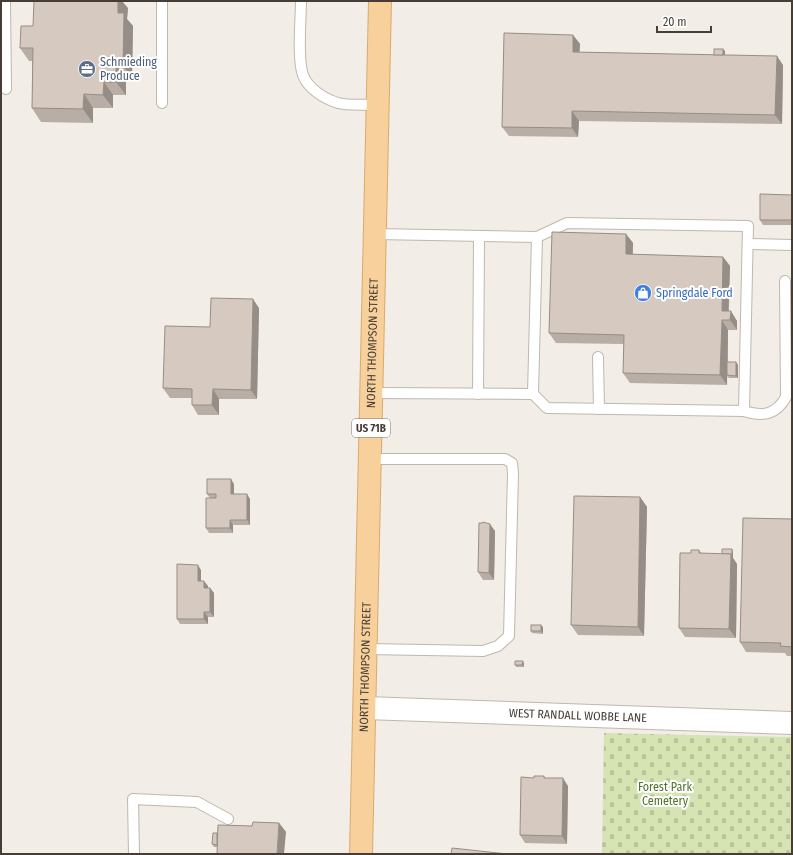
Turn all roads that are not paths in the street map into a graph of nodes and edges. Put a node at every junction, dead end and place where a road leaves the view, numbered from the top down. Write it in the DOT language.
graph roads {
  1 [pos="6,1"];
  2 [pos="162,1"];
  3 [pos="301,1"];
  4 [pos="380,1"];
  5 [pos="6,89"];
  6 [pos="162,103"];
  7 [pos="378,105"];
  8 [pos="376,234"];
  9 [pos="480,236"];
  10 [pos="537,238"];
  11 [pos="748,244"];
  12 [pos="792,245"];
  13 [pos="785,281"];
  14 [pos="598,357"];
  15 [pos="372,393"];
  16 [pos="478,394"];
  17 [pos="533,394"];
  18 [pos="599,409"];
  19 [pos="744,411"];
  20 [pos="370,458"];
  21 [pos="366,649"];
  22 [pos="364,708"];
  23 [pos="792,723"];
  24 [pos="228,819"];
  25 [pos="134,854"];
  26 [pos="361,854"];
  1 -- 5 [label="lane"];
  2 -- 6 [label="lane"];
  3 -- 7 [label="lane"];
  4 -- 7 [label="main road, NORTH THOMPSON STREET / US 71B"];
  7 -- 8 [label="main road, NORTH THOMPSON STREET / US 71B"];
  8 -- 9 [label="lane"];
  8 -- 15 [label="main road, NORTH THOMPSON STREET / US 71B"];
  9 -- 10 [label="lane"];
  9 -- 16 [label="lane"];
  10 -- 11 [label="lane"];
  10 -- 17 [label="lane"];
  11 -- 12 [label="lane"];
  11 -- 19 [label="lane"];
  13 -- 19 [label="lane"];
  14 -- 18 [label="lane"];
  15 -- 16 [label="lane"];
  15 -- 20 [label="main road, NORTH THOMPSON STREET / US 71B"];
  16 -- 17 [label="lane"];
  17 -- 18 [label="lane"];
  18 -- 19 [label="lane"];
  20 -- 21 [label="main road, NORTH THOMPSON STREET / US 71B"];
  20 -- 21 [label="lane"];
  21 -- 22 [label="main road, NORTH THOMPSON STREET / US 71B"];
  22 -- 23 [label="street, WEST RANDALL WOBBE LANE"];
  22 -- 26 [label="main road, NORTH THOMPSON STREET / US 71B"];
  24 -- 25 [label="lane"];
}
